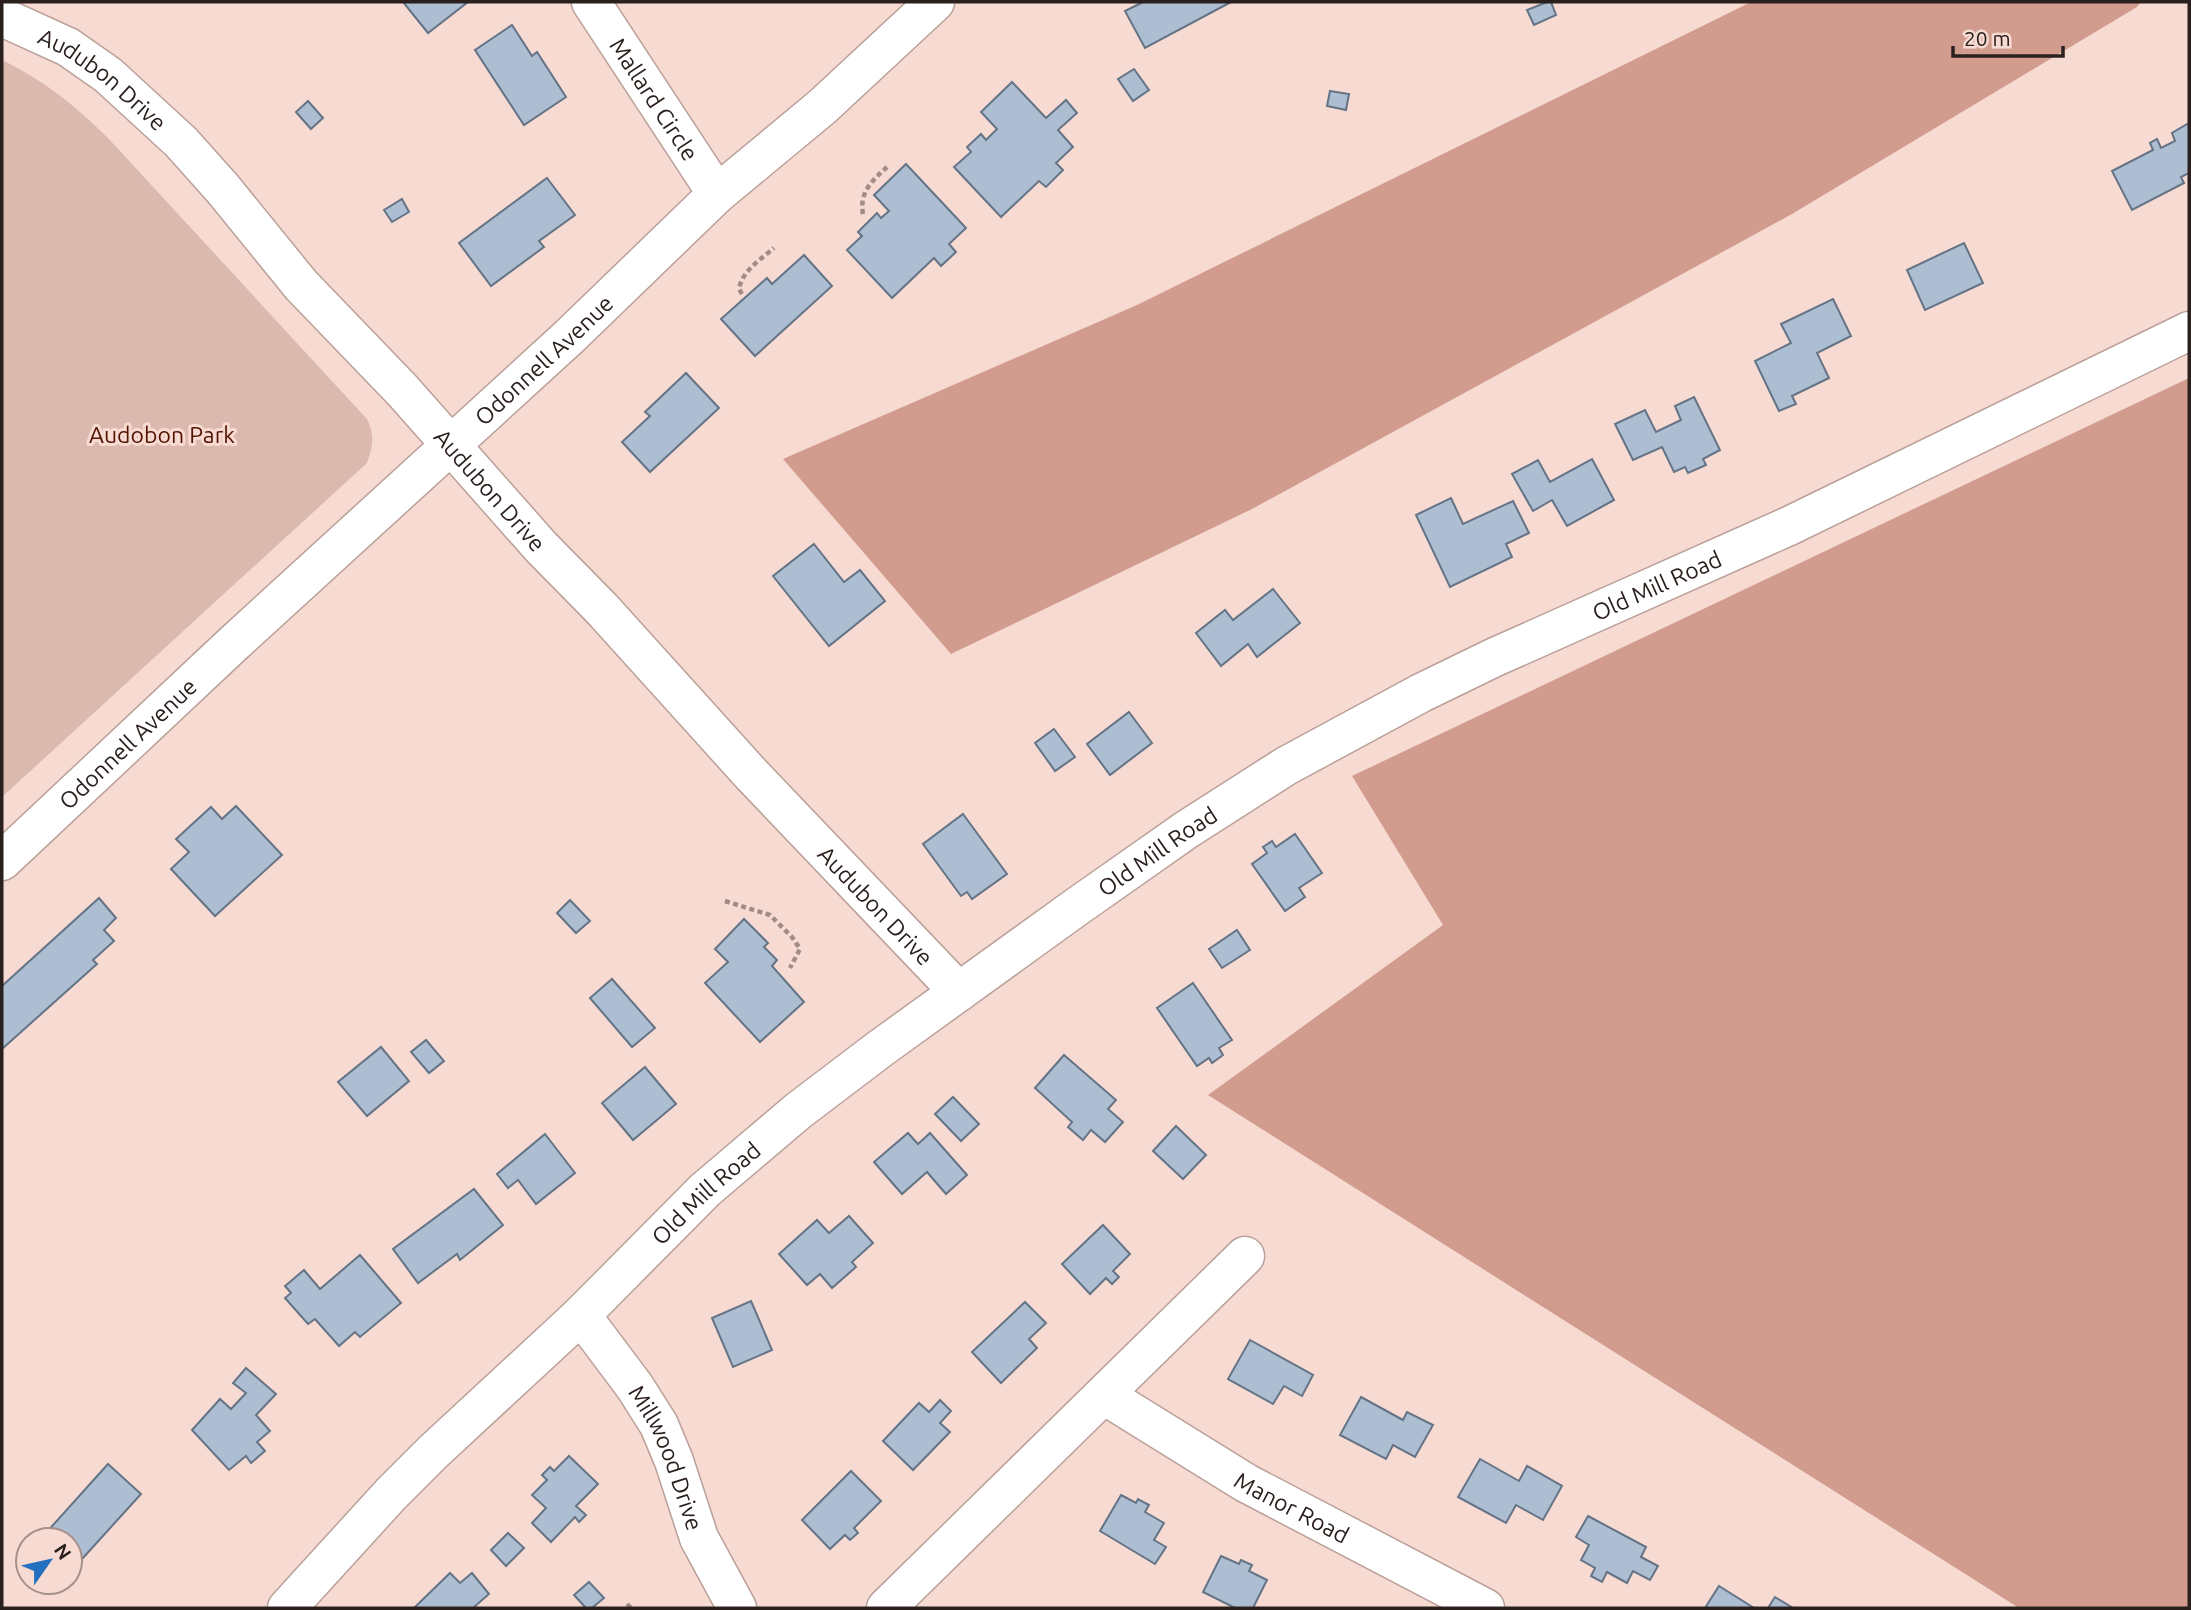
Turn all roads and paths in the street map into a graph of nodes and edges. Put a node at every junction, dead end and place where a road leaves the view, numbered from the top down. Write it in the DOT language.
graph roads {
  1 [pos="591,2"];
  2 [pos="935,2"];
  3 [pos="2,17"];
  4 [pos="887,167"];
  5 [pos="717,194"];
  6 [pos="863,214"];
  7 [pos="774,248"];
  8 [pos="742,294"];
  9 [pos="2189,331"];
  10 [pos="451,445"];
  11 [pos="2,861"];
  12 [pos="725,901"];
  13 [pos="790,968"];
  14 [pos="959,992"];
  15 [pos="1245,1256"];
  16 [pos="581,1315"];
  17 [pos="1104,1395"];
  18 [pos="287,1608"];
  19 [pos="737,1608"];
  20 [pos="886,1608"];
  21 [pos="1485,1608"];
  1 -- 5 [label="street, Mallard Circle"];
  2 -- 5 [label="street, Odonnell Avenue"];
  3 -- 10 [label="street, Audubon Drive"];
  4 -- 6 [label="path"];
  5 -- 10 [label="street, Odonnell Avenue"];
  7 -- 8 [label="path"];
  9 -- 14 [label="street, Old Mill Road"];
  10 -- 11 [label="street, Odonnell Avenue"];
  10 -- 14 [label="street, Audubon Drive"];
  12 -- 13 [label="path"];
  14 -- 16 [label="street, Old Mill Road"];
  15 -- 17 [label="street"];
  16 -- 18 [label="street, Old Mill Road"];
  16 -- 19 [label="street, Millwood Drive"];
  17 -- 20 [label="street"];
  17 -- 21 [label="street, Manor Road"];
}
